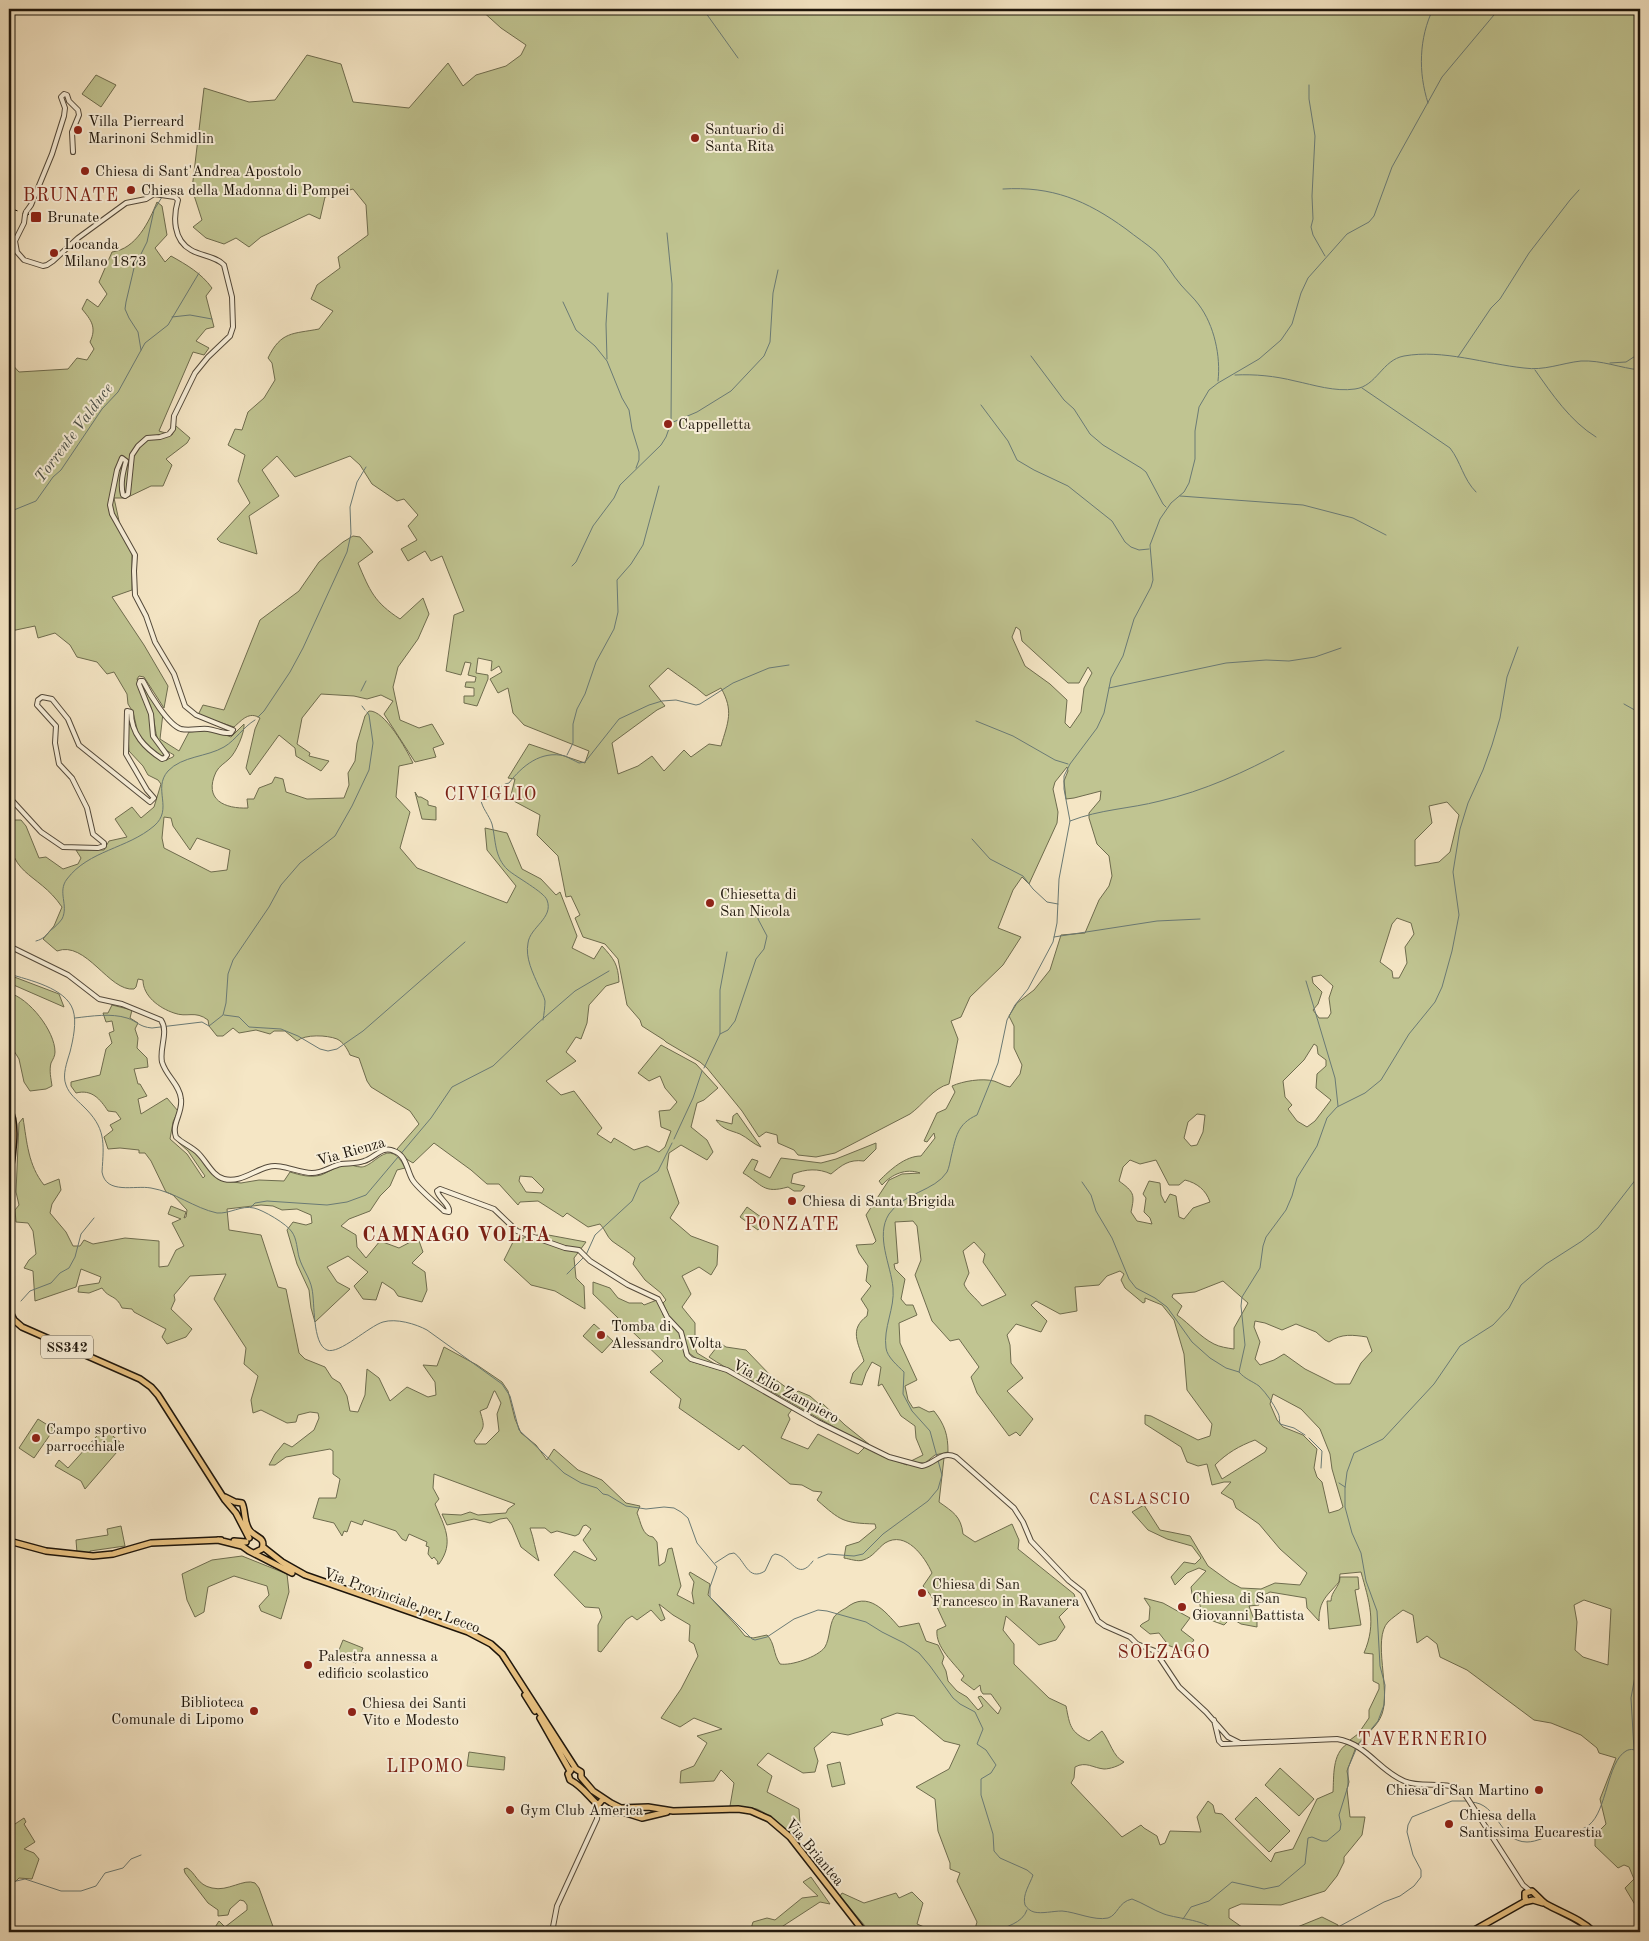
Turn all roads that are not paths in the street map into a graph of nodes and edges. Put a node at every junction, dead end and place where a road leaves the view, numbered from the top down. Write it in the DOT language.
graph roads {
  1 [pos="73,152"];
  2 [pos="9,796"];
  3 [pos="9,946"];
  4 [pos="9,1110"];
  5 [pos="9,1176"];
  6 [pos="449,1212"];
  7 [pos="9,1310"];
  8 [pos="234,1505"];
  9 [pos="243,1511"];
  10 [pos="236,1513"];
  11 [pos="258,1536"];
  12 [pos="9,1541"];
  13 [pos="247,1543"];
  14 [pos="263,1547"];
  15 [pos="253,1553"];
  16 [pos="1214,1720"];
  17 [pos="1240,1743"];
  18 [pos="576,1769"];
  19 [pos="570,1770"];
  20 [pos="582,1777"];
  21 [pos="576,1782"];
  22 [pos="603,1799"];
  23 [pos="611,1803"];
  24 [pos="598,1807"];
  25 [pos="644,1808"];
  26 [pos="673,1811"];
  27 [pos="606,1812"];
  28 [pos="645,1817"];
  29 [pos="597,1819"];
  30 [pos="1529,1896"];
  31 [pos="552,1932"];
  32 [pos="864,1932"];
  33 [pos="1472,1932"];
  34 [pos="1594,1932"];
  1 -- 2 [label="street"];
  3 -- 6 [label="street, Via Rienza"];
  4 -- 5 [label="main road"];
  6 -- 16 [label="street, Via Elio Zampiero"];
  7 -- 8 [label="main road, SS342"];
  8 -- 9 [label="main road"];
  8 -- 10 [label="main road"];
  9 -- 10 [label="main road"];
  9 -- 11 [label="main road"];
  10 -- 13 [label="main road"];
  11 -- 13 [label="main road"];
  11 -- 14 [label="main road"];
  12 -- 13 [label="main road"];
  13 -- 15 [label="main road, Via Provinciale per Lecco"];
  14 -- 15 [label="main road"];
  14 -- 18 [label="main road, Via Provinciale per Lecco"];
  15 -- 19 [label="main road, Via Provinciale per Lecco"];
  16 -- 17 [label="street"];
  16 -- 17 [label="street"];
  17 -- 30 [label="street"];
  18 -- 19 [label="main road"];
  18 -- 20 [label="main road"];
  19 -- 21 [label="main road"];
  20 -- 21 [label="main road"];
  20 -- 22 [label="main road"];
  21 -- 24 [label="main road"];
  22 -- 23 [label="main road"];
  22 -- 24 [label="main road"];
  23 -- 25 [label="main road"];
  23 -- 27 [label="main road"];
  24 -- 27 [label="main road"];
  24 -- 29 [label="street"];
  25 -- 26 [label="main road"];
  25 -- 28 [label="main road"];
  26 -- 28 [label="main road"];
  26 -- 32 [label="main road, Via Briantea"];
  27 -- 28 [label="main road"];
  27 -- 29 [label="street"];
  29 -- 31 [label="street"];
  30 -- 33 [label="main road"];
  30 -- 34 [label="main road"];
}
